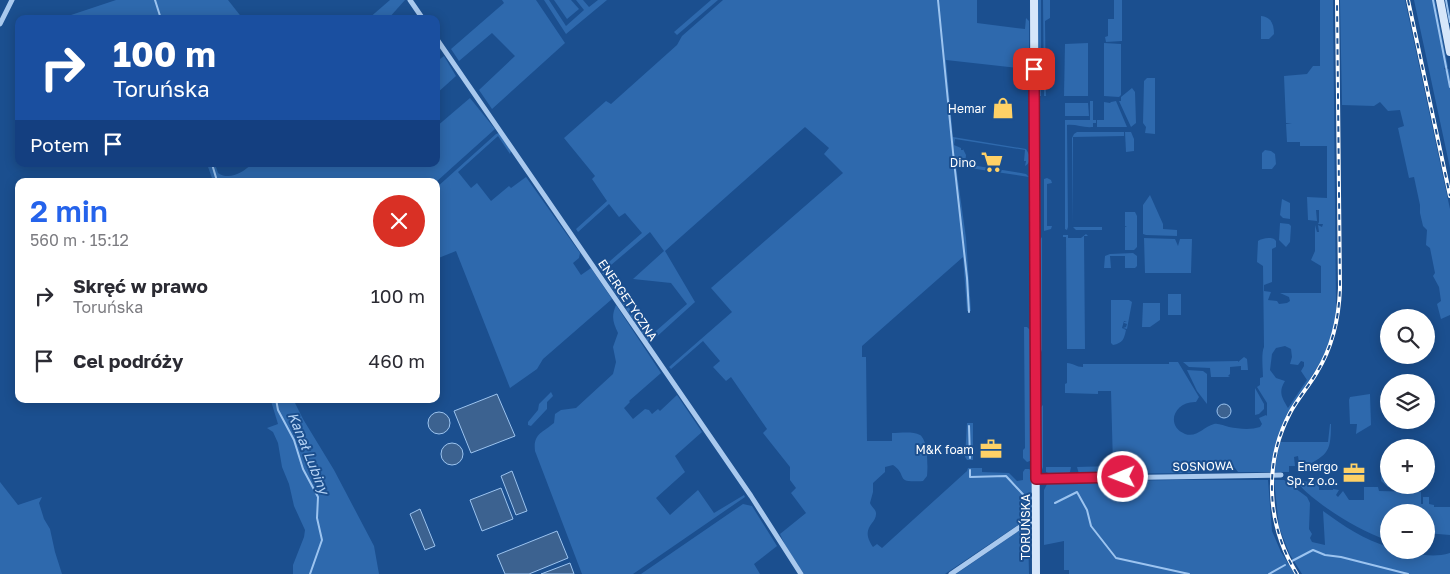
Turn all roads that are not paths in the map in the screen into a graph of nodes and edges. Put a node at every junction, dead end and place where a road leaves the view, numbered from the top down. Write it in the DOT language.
graph roads {
  1 [pos="12,0"];
  2 [pos="410,0"];
  3 [pos="1034,0"];
  4 [pos="1440,0"];
  5 [pos="420,15"];
  6 [pos="0,24"];
  7 [pos="440,44"];
  8 [pos="1450,52"];
  9 [pos="1280,475"];
  10 [pos="1036,479"];
  11 [pos="1036,523"];
  12 [pos="801,574"];
  13 [pos="951,574"];
  14 [pos="1036,574"];
  1 -- 6 [label="street"];
  2 -- 5 [label="street"];
  3 -- 10 [label="street, TORUŃSKA"];
  4 -- 8 [label="street"];
  7 -- 12 [label="street, ENERGETYCZNA"];
  9 -- 10 [label="street, SOSNOWA"];
  10 -- 11 [label="street, TORUŃSKA"];
  11 -- 13 [label="street"];
  11 -- 14 [label="street, TORUŃSKA"];
}
